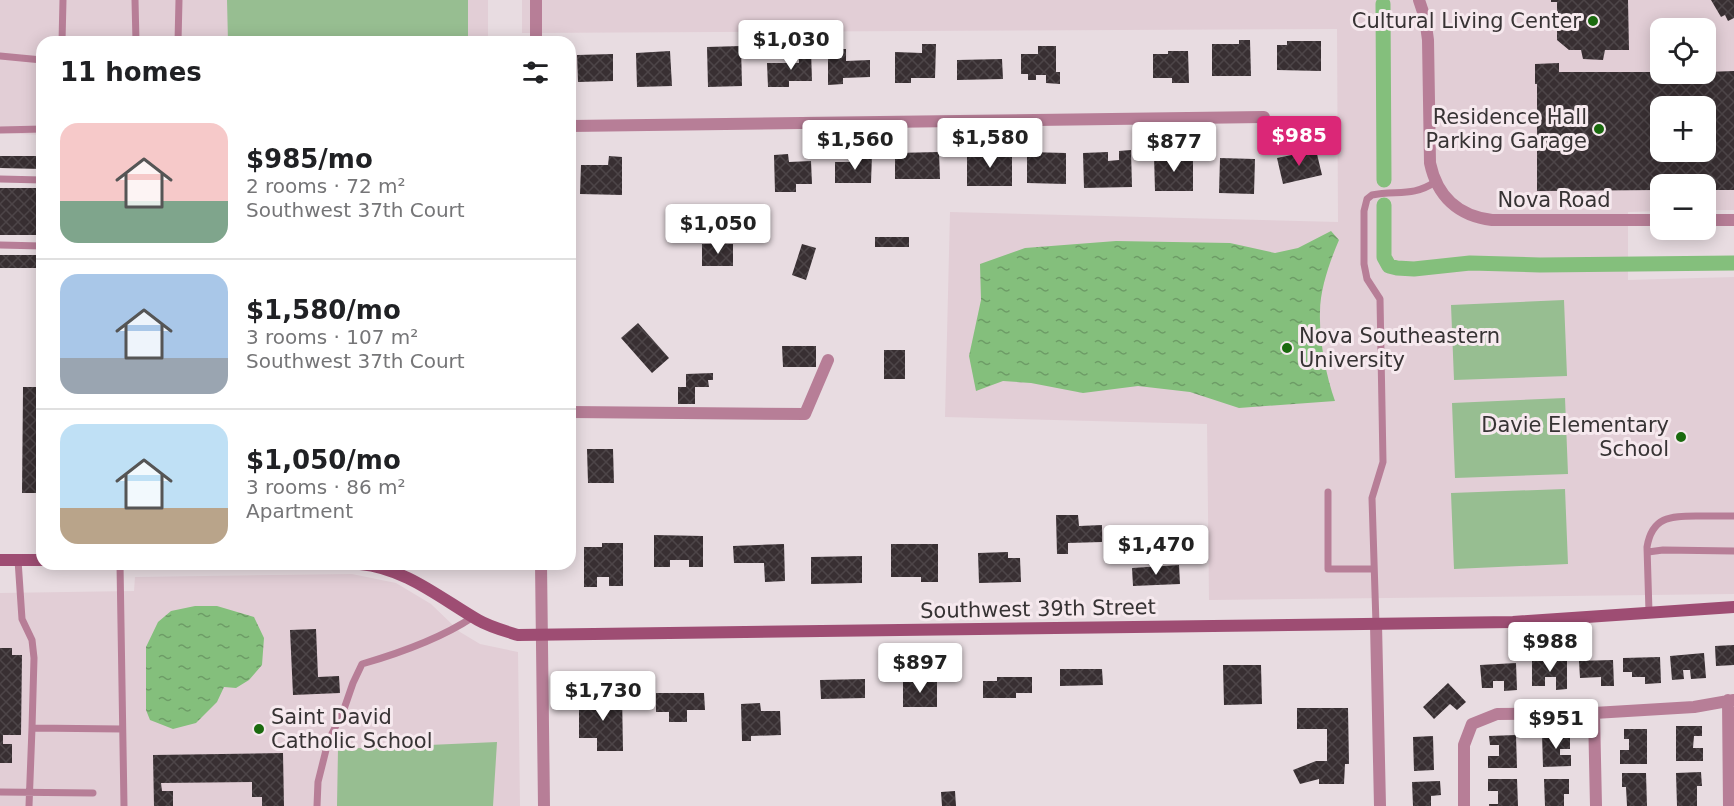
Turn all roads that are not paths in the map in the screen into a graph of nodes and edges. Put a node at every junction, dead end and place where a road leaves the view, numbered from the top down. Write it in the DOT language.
graph roads {
  1 [pos="63,0"];
  2 [pos="135,0"];
  3 [pos="179,0"];
  4 [pos="536,0"];
  5 [pos="1419,0"];
  6 [pos="62,36"];
  7 [pos="136,36"];
  8 [pos="178,36"];
  9 [pos="536,36"];
  10 [pos="0,56"];
  11 [pos="36,59"];
  12 [pos="1264,117"];
  13 [pos="576,126"];
  14 [pos="36,129"];
  15 [pos="0,130"];
  16 [pos="0,180"];
  17 [pos="36,180"];
  18 [pos="1435,182"];
  19 [pos="1650,220"];
  20 [pos="1716,220"];
  21 [pos="1734,220"];
  22 [pos="0,245"];
  23 [pos="36,246"];
  24 [pos="828,360"];
  25 [pos="576,412"];
  26 [pos="1328,492"];
  27 [pos="1734,516"];
  28 [pos="1734,551"];
  29 [pos="1648,552"];
  30 [pos="0,560"];
  31 [pos="18,560"];
  32 [pos="36,560"];
  33 [pos="1373,569"];
  34 [pos="120,570"];
  35 [pos="386,570"];
  36 [pos="541,570"];
  37 [pos="1734,607"];
  38 [pos="1649,612"];
  39 [pos="473,617"];
  40 [pos="1376,624"];
  41 [pos="541,636"];
  42 [pos="1731,700"];
  43 [pos="1594,714"];
  44 [pos="32,728"];
  45 [pos="122,729"];
  46 [pos="0,792"];
  47 [pos="29,792"];
  48 [pos="93,793"];
  49 [pos="28,806"];
  50 [pos="124,806"];
  51 [pos="317,806"];
  52 [pos="544,806"];
  53 [pos="1380,806"];
  54 [pos="1464,806"];
  55 [pos="1596,806"];
  56 [pos="1729,806"];
  1 -- 6 [label="lane"];
  2 -- 7 [label="lane"];
  3 -- 8 [label="lane"];
  4 -- 9 [label="street"];
  5 -- 18 [label="street"];
  10 -- 11 [label="lane"];
  12 -- 13 [label="street"];
  14 -- 15 [label="lane"];
  16 -- 17 [label="lane"];
  18 -- 19 [label="street, Nova Road"];
  18 -- 33 [label="lane"];
  20 -- 21 [label="street"];
  22 -- 23 [label="lane"];
  24 -- 25 [label="street"];
  26 -- 33 [label="lane"];
  27 -- 29 [label="lane"];
  28 -- 29 [label="lane"];
  29 -- 38 [label="lane"];
  30 -- 31 [label="street"];
  31 -- 32 [label="street"];
  31 -- 44 [label="lane"];
  33 -- 40 [label="lane"];
  34 -- 45 [label="lane"];
  35 -- 39 [label="street, Southwest 39th Street"];
  36 -- 41 [label="street"];
  37 -- 38 [label="street, Southwest 39th Street"];
  38 -- 40 [label="street, Southwest 39th Street"];
  39 -- 41 [label="street, Southwest 39th Street"];
  39 -- 51 [label="lane"];
  40 -- 41 [label="street, Southwest 39th Street"];
  40 -- 53 [label="street"];
  41 -- 52 [label="street"];
  42 -- 43 [label="street"];
  42 -- 56 [label="street"];
  43 -- 54 [label="street"];
  43 -- 55 [label="street"];
  44 -- 45 [label="lane"];
  44 -- 47 [label="lane"];
  45 -- 50 [label="lane"];
  46 -- 47 [label="lane"];
  47 -- 48 [label="lane"];
  47 -- 49 [label="lane"];
}
